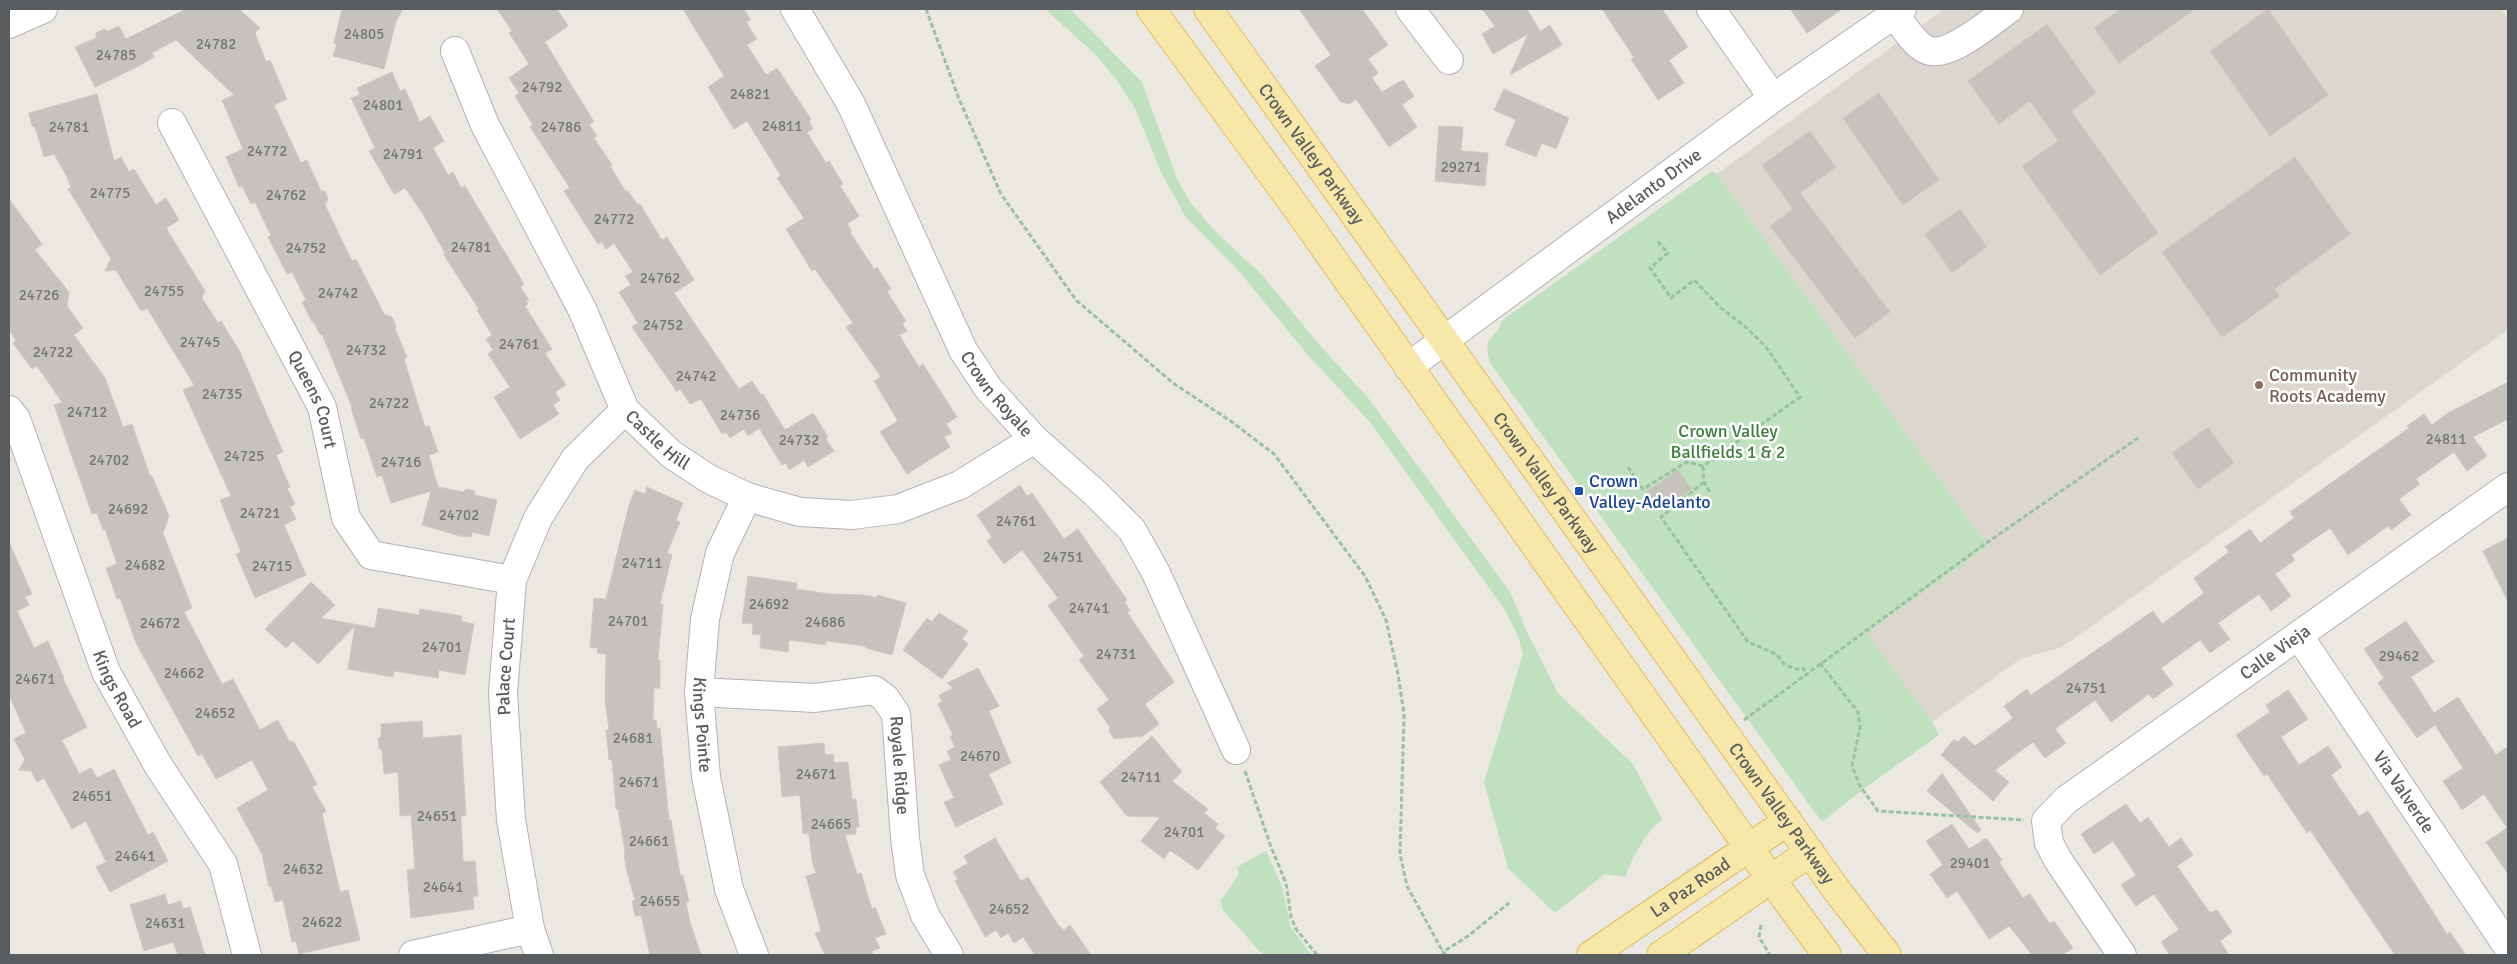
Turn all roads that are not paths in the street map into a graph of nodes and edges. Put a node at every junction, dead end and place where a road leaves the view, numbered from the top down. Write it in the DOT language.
graph roads {
  1 [pos="44,9"];
  2 [pos="796,9"];
  3 [pos="1151,9"];
  4 [pos="1208,9"];
  5 [pos="1410,9"];
  6 [pos="1711,9"];
  7 [pos="2009,9"];
  8 [pos="1898,12"];
  9 [pos="9,24"];
  10 [pos="455,51"];
  11 [pos="1449,60"];
  12 [pos="1773,98"];
  13 [pos="172,123"];
  14 [pos="1446,339"];
  15 [pos="1408,367"];
  16 [pos="9,410"];
  17 [pos="625,410"];
  18 [pos="1034,439"];
  19 [pos="2508,487"];
  20 [pos="747,497"];
  21 [pos="512,580"];
  22 [pos="2299,636"];
  23 [pos="699,692"];
  24 [pos="1236,750"];
  25 [pos="1788,821"];
  26 [pos="1748,846"];
  27 [pos="1810,852"];
  28 [pos="1771,879"];
  29 [pos="530,929"];
  30 [pos="2508,948"];
  31 [pos="247,955"];
  32 [pos="413,955"];
  33 [pos="539,955"];
  34 [pos="754,955"];
  35 [pos="949,955"];
  36 [pos="1592,955"];
  37 [pos="1661,955"];
  38 [pos="1827,955"];
  39 [pos="1887,955"];
  40 [pos="2122,955"];
  1 -- 9 [label="street"];
  2 -- 18 [label="street, Crown Royale"];
  3 -- 15 [label="main road"];
  4 -- 14 [label="main road, Crown Valley Parkway"];
  5 -- 11 [label="street"];
  6 -- 12 [label="street"];
  7 -- 8 [label="street"];
  8 -- 12 [label="street, Adelanto Drive"];
  10 -- 17 [label="street, Castle Hill"];
  12 -- 14 [label="street, Adelanto Drive"];
  13 -- 21 [label="street, Queens Court"];
  14 -- 15 [label="street, Adelanto Drive"];
  14 -- 25 [label="main road, Crown Valley Parkway"];
  15 -- 26 [label="main road"];
  16 -- 31 [label="street, Kings Road"];
  17 -- 20 [label="street, Castle Hill"];
  17 -- 21 [label="street, Palace Court"];
  18 -- 20 [label="street, Castle Hill"];
  18 -- 24 [label="street, Crown Royale"];
  19 -- 22 [label="street, Calle Vieja"];
  20 -- 23 [label="street, Kings Pointe"];
  21 -- 29 [label="street, Palace Court"];
  22 -- 30 [label="street, Via Valverde"];
  22 -- 40 [label="street, Calle Vieja"];
  23 -- 34 [label="street, Kings Pointe"];
  23 -- 35 [label="street, Royale Ridge"];
  25 -- 26 [label="main road, La Paz Road"];
  25 -- 27 [label="main road, Crown Valley Parkway"];
  26 -- 28 [label="main road"];
  26 -- 36 [label="main road, La Paz Road"];
  27 -- 28 [label="main road"];
  27 -- 39 [label="main road, Crown Valley Parkway"];
  28 -- 37 [label="main road"];
  28 -- 38 [label="main road"];
  29 -- 32 [label="street"];
  29 -- 33 [label="street, Palace Court"];
}
